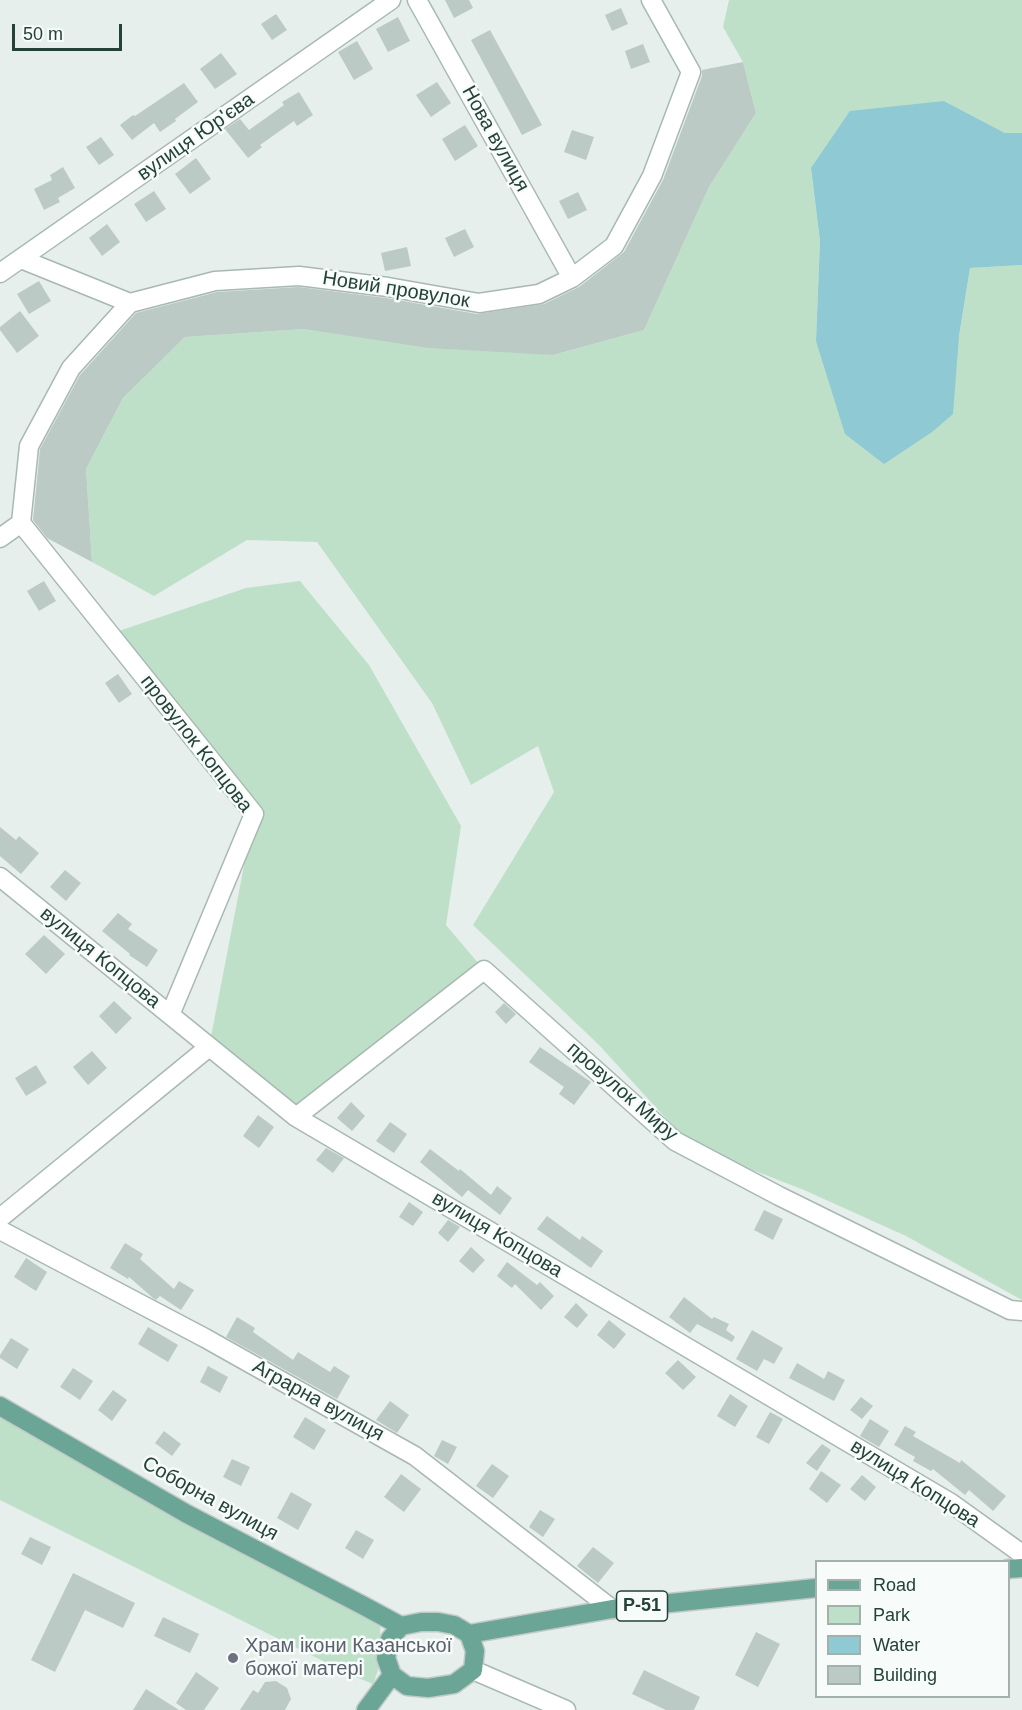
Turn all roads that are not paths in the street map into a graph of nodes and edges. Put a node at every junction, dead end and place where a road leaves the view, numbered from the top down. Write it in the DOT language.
graph roads {
  1 [pos="391,0"];
  2 [pos="417,0"];
  3 [pos="651,0"];
  4 [pos="21,259"];
  5 [pos="0,273"];
  6 [pos="572,278"];
  7 [pos="130,303"];
  8 [pos="21,523"];
  9 [pos="0,538"];
  10 [pos="0,877"];
  11 [pos="170,1015"];
  12 [pos="209,1047"];
  13 [pos="296,1117"];
  14 [pos="0,1218"];
  15 [pos="0,1230"];
  16 [pos="1022,1311"];
  17 [pos="0,1406"];
  18 [pos="1022,1554"];
  19 [pos="815,1588"];
  20 [pos="612,1609"];
  21 [pos="400,1626"];
  22 [pos="469,1635"];
  23 [pos="472,1670"];
  24 [pos="392,1675"];
  25 [pos="559,1709"];
  26 [pos="366,1710"];
  1 -- 4 [label="street, вулиця Юр'єва"];
  2 -- 6 [label="street, Нова вулиця"];
  3 -- 6 [label="street, Новий провулок"];
  4 -- 5 [label="street, вулиця Юр'єва"];
  4 -- 7 [label="street"];
  6 -- 7 [label="street, Новий провулок"];
  7 -- 8 [label="street"];
  8 -- 9 [label="street"];
  8 -- 11 [label="street, провулок Копцова"];
  10 -- 11 [label="street, вулиця Копцова"];
  11 -- 12 [label="street, вулиця Копцова"];
  12 -- 13 [label="street, вулиця Копцова"];
  12 -- 14 [label="street"];
  13 -- 16 [label="street, провулок Миру"];
  13 -- 18 [label="street, вулиця Копцова"];
  15 -- 20 [label="street, Аграрна вулиця"];
  17 -- 21 [label="main road, Соборна вулиця"];
  19 -- 20 [label="main road, Р-51"];
  20 -- 22 [label="main road, Р-51"];
  21 -- 22 [label="main road"];
  21 -- 24 [label="main road"];
  22 -- 23 [label="main road"];
  23 -- 24 [label="main road"];
  23 -- 25 [label="street"];
  24 -- 26 [label="main road"];
}
